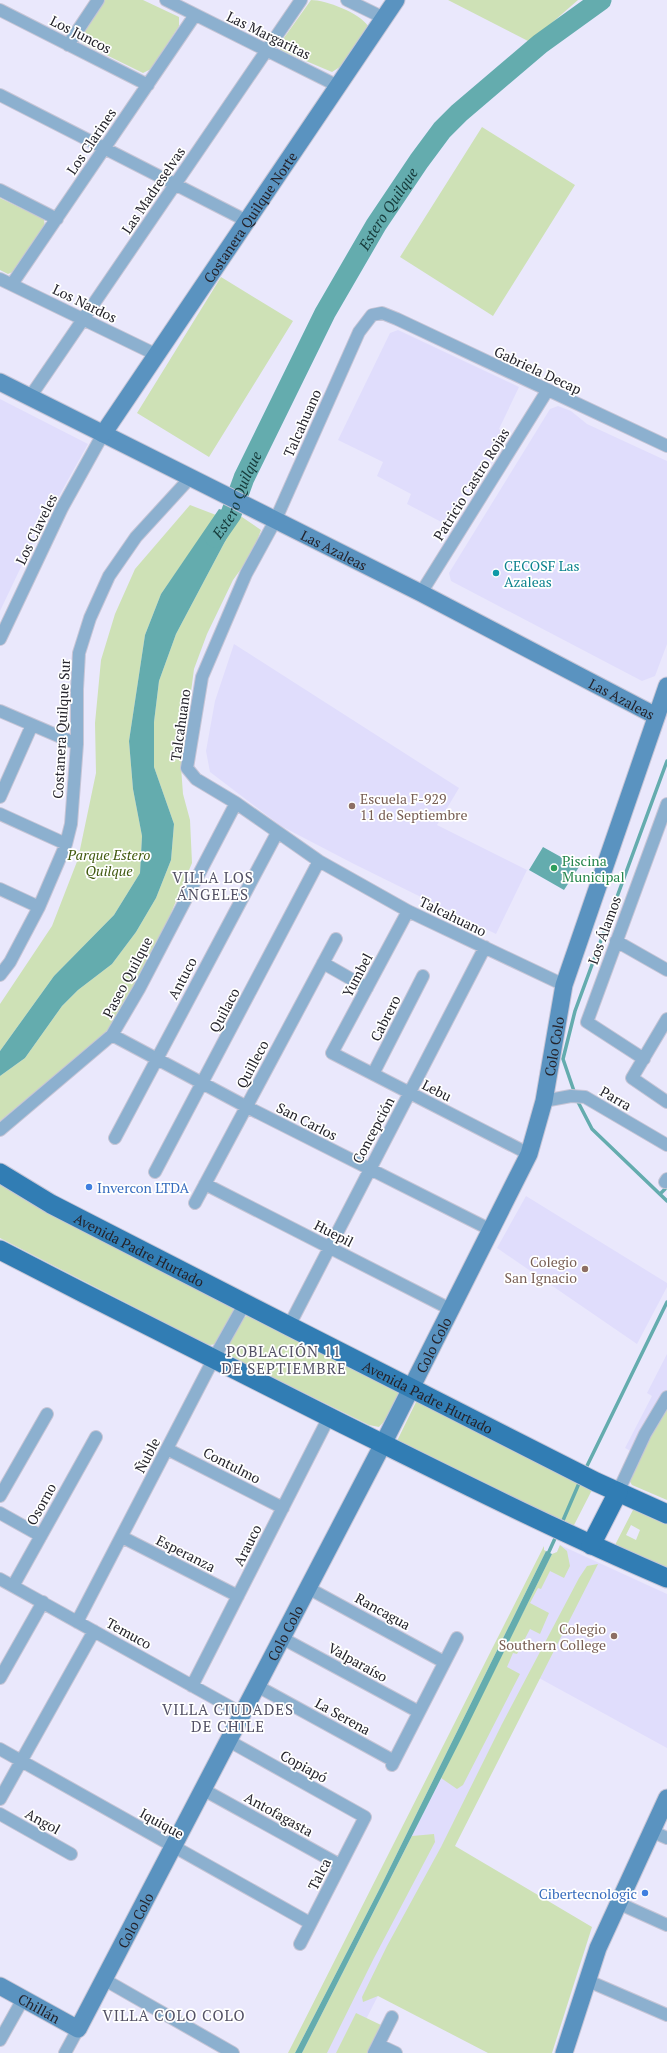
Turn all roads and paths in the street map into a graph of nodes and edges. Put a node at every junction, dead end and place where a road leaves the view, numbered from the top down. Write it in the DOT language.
graph roads {
  1 [pos="98,0"];
  2 [pos="166,0"];
  3 [pos="301,0"];
  4 [pos="347,0"];
  5 [pos="396,0"];
  6 [pos="0,10"];
  7 [pos="195,15"];
  8 [pos="384,18"];
  9 [pos="68,45"];
  10 [pos="266,51"];
  11 [pos="148,85"];
  12 [pos="338,86"];
  13 [pos="0,95"];
  14 [pos="104,149"];
  15 [pos="175,185"];
  16 [pos="0,190"];
  17 [pos="57,219"];
  18 [pos="247,221"];
  19 [pos="0,279"];
  20 [pos="12,284"];
  21 [pos="83,319"];
  22 [pos="397,319"];
  23 [pos="157,355"];
  24 [pos="0,382"];
  25 [pos="547,390"];
  26 [pos="30,397"];
  27 [pos="103,434"];
  28 [pos="667,446"];
  29 [pos="190,478"];
  30 [pos="275,521"];
  31 [pos="421,593"];
  32 [pos="0,639"];
  33 [pos="667,686"];
  34 [pos="0,711"];
  35 [pos="662,718"];
  36 [pos="32,725"];
  37 [pos="77,744"];
  38 [pos="0,797"];
  39 [pos="236,803"];
  40 [pos="666,807"];
  41 [pos="0,814"];
  42 [pos="277,833"];
  43 [pos="66,844"];
  44 [pos="319,861"];
  45 [pos="0,889"];
  46 [pos="39,907"];
  47 [pos="408,911"];
  48 [pos="336,939"];
  49 [pos="616,941"];
  50 [pos="485,947"];
  51 [pos="5,960"];
  52 [pos="323,963"];
  53 [pos="667,970"];
  54 [pos="0,975"];
  55 [pos="423,976"];
  56 [pos="564,985"];
  57 [pos="367,988"];
  58 [pos="667,1019"];
  59 [pos="112,1035"];
  60 [pos="332,1053"];
  61 [pos="644,1059"];
  62 [pos="156,1060"];
  63 [pos="373,1074"];
  64 [pos="202,1084"];
  65 [pos="410,1093"];
  66 [pos="544,1101"];
  67 [pos="667,1102"];
  68 [pos="246,1107"];
  69 [pos="0,1130"];
  70 [pos="115,1138"];
  71 [pos="667,1145"];
  72 [pos="529,1154"];
  73 [pos="369,1169"];
  74 [pos="0,1172"];
  75 [pos="155,1172"];
  76 [pos="205,1184"];
  77 [pos="195,1203"];
  78 [pos="491,1230"];
  79 [pos="329,1247"];
  80 [pos="0,1250"];
  81 [pos="245,1303"];
  82 [pos="450,1309"];
  83 [pos="289,1326"];
  84 [pos="213,1360"];
  85 [pos="410,1387"];
  86 [pos="667,1397"];
  87 [pos="47,1414"];
  88 [pos="329,1417"];
  89 [pos="96,1438"];
  90 [pos="383,1444"];
  91 [pos="167,1449"];
  92 [pos="618,1492"];
  93 [pos="0,1496"];
  94 [pos="282,1508"];
  95 [pos="0,1513"];
  96 [pos="667,1514"];
  97 [pos="41,1536"];
  98 [pos="122,1537"];
  99 [pos="591,1545"];
  100 [pos="0,1578"];
  101 [pos="667,1578"];
  102 [pos="13,1586"];
  103 [pos="308,1588"];
  104 [pos="238,1596"];
  105 [pos="43,1602"];
  106 [pos="77,1622"];
  107 [pos="94,1631"];
  108 [pos="282,1638"];
  109 [pos="456,1638"];
  110 [pos="444,1662"];
  111 [pos="0,1678"];
  112 [pos="192,1686"];
  113 [pos="257,1686"];
  114 [pos="419,1712"];
  115 [pos="242,1714"];
  116 [pos="229,1741"];
  117 [pos="0,1749"];
  118 [pos="21,1761"];
  119 [pos="204,1790"];
  120 [pos="667,1798"];
  121 [pos="0,1799"];
  122 [pos="0,1814"];
  123 [pos="365,1817"];
  124 [pos="651,1831"];
  125 [pos="667,1838"];
  126 [pos="174,1847"];
  127 [pos="71,1854"];
  128 [pos="340,1865"];
  129 [pos="618,1903"];
  130 [pos="310,1923"];
  131 [pos="667,1925"];
  132 [pos="300,1944"];
  133 [pos="105,1980"];
  134 [pos="586,1980"];
  135 [pos="0,1986"];
  136 [pos="23,1999"];
  137 [pos="667,2015"];
  138 [pos="392,2017"];
  139 [pos="78,2030"];
  140 [pos="0,2040"];
  141 [pos="377,2049"];
  142 [pos="69,2052"];
  143 [pos="566,2052"];
  144 [pos="233,2053"];
  145 [pos="396,2053"];
  1 -- 9 [label="street"];
  2 -- 7 [label="street, Las Margaritas"];
  3 -- 10 [label="street, Las Madreselvas"];
  4 -- 8 [label="street"];
  5 -- 8 [label="street, Costanera Quilque Norte"];
  6 -- 9 [label="street, Los Juncos"];
  7 -- 10 [label="street, Las Margaritas"];
  7 -- 11 [label="street, Los Clarines"];
  8 -- 12 [label="street, Costanera Quilque Norte"];
  9 -- 11 [label="street, Los Juncos"];
  10 -- 12 [label="street, Las Margaritas"];
  10 -- 15 [label="street, Las Madreselvas"];
  11 -- 14 [label="street, Los Clarines"];
  12 -- 18 [label="street, Costanera Quilque Norte"];
  13 -- 14 [label="street"];
  14 -- 15 [label="street"];
  14 -- 17 [label="street, Los Clarines"];
  15 -- 18 [label="street"];
  15 -- 21 [label="street, Las Madreselvas"];
  16 -- 17 [label="street"];
  17 -- 20 [label="street, Los Clarines"];
  18 -- 23 [label="street, Costanera Quilque Norte"];
  19 -- 20 [label="street, Los Nardos"];
  20 -- 21 [label="street, Los Nardos"];
  21 -- 23 [label="street, Los Nardos"];
  21 -- 26 [label="street, Las Madreselvas"];
  22 -- 25 [label="street, Gabriela Decap"];
  22 -- 30 [label="street, Talcahuano"];
  23 -- 27 [label="street, Costanera Quilque Norte"];
  24 -- 26 [label="street, Las Azaleas"];
  25 -- 28 [label="street, Gabriela Decap"];
  25 -- 31 [label="street, Patricio Castro Rojas"];
  26 -- 27 [label="street, Las Azaleas"];
  27 -- 29 [label="street, Las Azaleas"];
  27 -- 32 [label="street, Los Claveles"];
  29 -- 30 [label="street, Las Azaleas"];
  29 -- 37 [label="street, Costanera Quilque Sur"];
  30 -- 31 [label="street, Las Azaleas"];
  30 -- 39 [label="street, Talcahuano"];
  31 -- 35 [label="street, Las Azaleas"];
  33 -- 35 [label="street, Colo Colo"];
  34 -- 36 [label="street"];
  35 -- 56 [label="street, Colo Colo"];
  36 -- 37 [label="street"];
  36 -- 38 [label="street"];
  37 -- 43 [label="street, Costanera Quilque Sur"];
  39 -- 42 [label="street, Talcahuano"];
  39 -- 59 [label="street, Paseo Quilque"];
  40 -- 49 [label="street, Los Álamos"];
  41 -- 43 [label="street"];
  42 -- 44 [label="street, Talcahuano"];
  42 -- 62 [label="street, Antuco"];
  43 -- 46 [label="street, Costanera Quilque Sur"];
  44 -- 47 [label="street, Talcahuano"];
  44 -- 64 [label="street, Quilaco"];
  45 -- 46 [label="street"];
  46 -- 51 [label="street, Costanera Quilque Sur"];
  47 -- 50 [label="street, Talcahuano"];
  47 -- 57 [label="street, Yumbel"];
  48 -- 52 [label="street, Quilleco"];
  49 -- 53 [label="street"];
  49 -- 61 [label="street, Los Álamos"];
  50 -- 56 [label="street, Talcahuano"];
  50 -- 65 [label="street, Concepción"];
  51 -- 54 [label="street, Costanera Quilque Sur"];
  52 -- 57 [label="street"];
  52 -- 68 [label="street, Quilleco"];
  55 -- 63 [label="street, Cabrero"];
  56 -- 66 [label="street, Colo Colo"];
  57 -- 60 [label="street, Yumbel"];
  58 -- 61 [label="street"];
  59 -- 62 [label="street, San Carlos"];
  59 -- 69 [label="street, Paseo Quilque"];
  60 -- 63 [label="street, Lebu"];
  61 -- 67 [label="street"];
  62 -- 64 [label="street, San Carlos"];
  62 -- 70 [label="street, Antuco"];
  63 -- 65 [label="street, Lebu"];
  64 -- 68 [label="street, San Carlos"];
  64 -- 75 [label="street, Quilaco"];
  65 -- 72 [label="street, Lebu"];
  65 -- 73 [label="street, Concepción"];
  66 -- 71 [label="street, Parra"];
  66 -- 72 [label="street, Colo Colo"];
  68 -- 73 [label="street, San Carlos"];
  68 -- 76 [label="street, Quilleco"];
  72 -- 78 [label="street, Colo Colo"];
  73 -- 78 [label="street, San Carlos"];
  73 -- 79 [label="street, Concepción"];
  74 -- 81 [label="main road, Avenida Padre Hurtado"];
  76 -- 77 [label="street, Quilleco"];
  76 -- 79 [label="street, Huepil"];
  78 -- 82 [label="street, Colo Colo"];
  79 -- 82 [label="street, Huepil"];
  79 -- 83 [label="street, Concepción"];
  80 -- 84 [label="main road"];
  81 -- 83 [label="main road, Avenida Padre Hurtado"];
  81 -- 84 [label="street, Ñuble"];
  82 -- 85 [label="street, Colo Colo"];
  83 -- 85 [label="main road, Avenida Padre Hurtado"];
  84 -- 88 [label="main road"];
  84 -- 91 [label="street, Ñuble"];
  85 -- 90 [label="street, Colo Colo"];
  85 -- 92 [label="main road, Avenida Padre Hurtado"];
  86 -- 92 [label="street"];
  87 -- 93 [label="street"];
  88 -- 90 [label="main road"];
  88 -- 94 [label="street, Arauco"];
  89 -- 97 [label="street, Osorno"];
  90 -- 99 [label="main road"];
  90 -- 103 [label="street, Colo Colo"];
  91 -- 94 [label="street, Contulmo"];
  91 -- 98 [label="street, Ñuble"];
  92 -- 96 [label="main road, Avenida Padre Hurtado"];
  92 -- 99 [label="main road"];
  94 -- 104 [label="street, Arauco"];
  95 -- 97 [label="street"];
  97 -- 102 [label="street, Osorno"];
  98 -- 104 [label="street, Esperanza"];
  98 -- 106 [label="street, Ñuble"];
  99 -- 101 [label="main road"];
  100 -- 102 [label="street, Temuco"];
  102 -- 105 [label="street, Temuco"];
  103 -- 108 [label="street, Colo Colo"];
  103 -- 110 [label="street, Rancagua"];
  104 -- 112 [label="street, Arauco"];
  105 -- 106 [label="street, Temuco"];
  105 -- 111 [label="street"];
  106 -- 107 [label="street, Temuco"];
  107 -- 112 [label="street, Temuco"];
  107 -- 118 [label="street"];
  108 -- 113 [label="street, Colo Colo"];
  108 -- 114 [label="street, Valparaíso"];
  109 -- 110 [label="street"];
  110 -- 114 [label="street"];
  112 -- 115 [label="street, Temuco"];
  113 -- 114 [label="street, La Serena"];
  113 -- 115 [label="street, Colo Colo"];
  115 -- 116 [label="street, Colo Colo"];
  116 -- 119 [label="street, Colo Colo"];
  116 -- 123 [label="street, Copiapó"];
  117 -- 118 [label="street, Iquique"];
  118 -- 121 [label="street"];
  118 -- 126 [label="street, Iquique"];
  119 -- 126 [label="street, Colo Colo"];
  119 -- 128 [label="street, Antofagasta"];
  120 -- 124 [label="street"];
  122 -- 127 [label="street, Angol"];
  123 -- 128 [label="street, Talca"];
  124 -- 125 [label="street"];
  124 -- 129 [label="street"];
  126 -- 130 [label="street, Iquique"];
  126 -- 133 [label="street, Colo Colo"];
  128 -- 130 [label="street, Talca"];
  129 -- 131 [label="street"];
  129 -- 134 [label="street"];
  130 -- 132 [label="street, Talca"];
  133 -- 139 [label="street, Colo Colo"];
  133 -- 144 [label="street"];
  134 -- 137 [label="street"];
  134 -- 143 [label="street"];
  135 -- 136 [label="street, Chillán"];
  136 -- 139 [label="street, Chillán"];
  136 -- 140 [label="street"];
  138 -- 141 [label="street"];
  139 -- 142 [label="street, Colo Colo"];
  141 -- 145 [label="street"];
}
